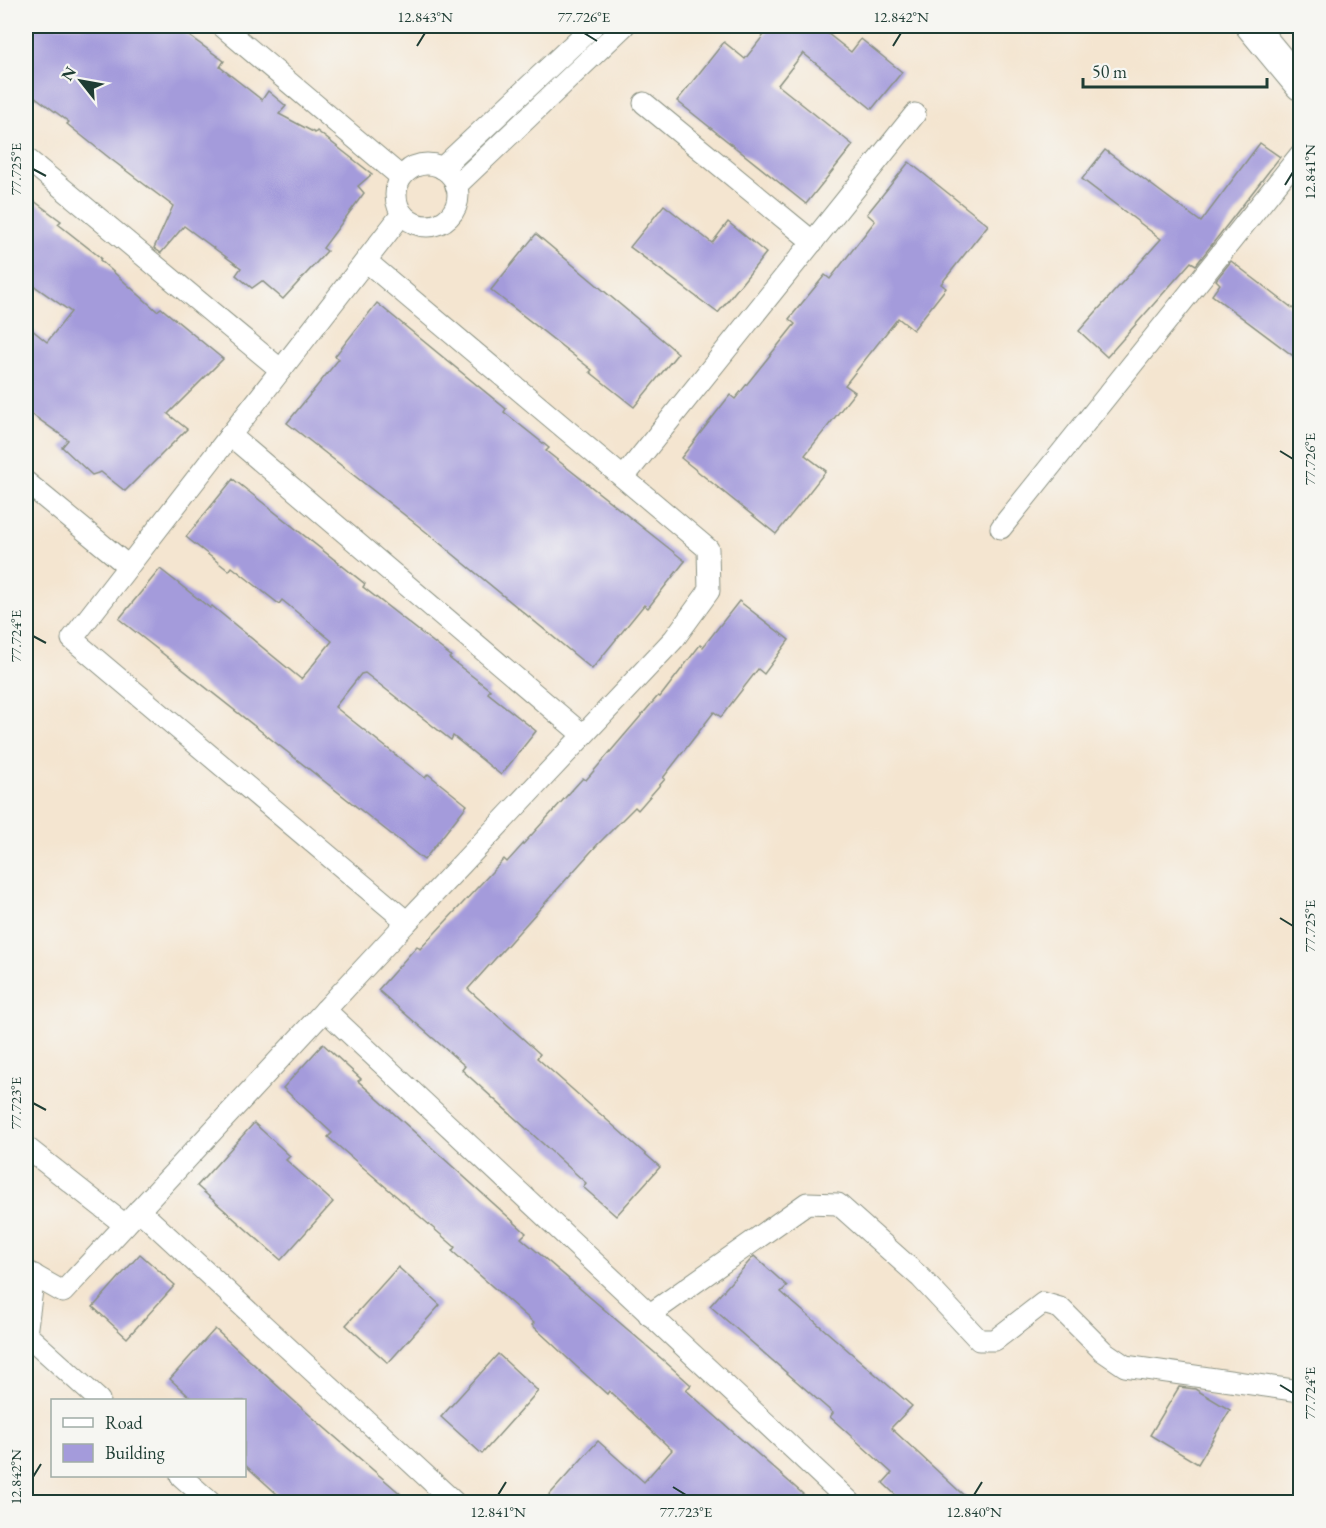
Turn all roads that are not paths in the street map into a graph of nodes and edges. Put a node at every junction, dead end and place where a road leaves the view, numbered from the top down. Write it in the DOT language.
graph roads {
  1 [pos="222,26"];
  2 [pos="593,26"];
  3 [pos="624,26"];
  4 [pos="1251,26"];
  5 [pos="1300,85"];
  6 [pos="644,103"];
  7 [pos="915,114"];
  8 [pos="1300,155"];
  9 [pos="26,158"];
  10 [pos="442,168"];
  11 [pos="401,177"];
  12 [pos="456,186"];
  13 [pos="402,214"];
  14 [pos="813,242"];
  15 [pos="366,261"];
  16 [pos="281,370"];
  17 [pos="230,435"];
  18 [pos="624,477"];
  19 [pos="26,482"];
  20 [pos="1001,528"];
  21 [pos="128,566"];
  22 [pos="583,735"];
  23 [pos="406,922"];
  24 [pos="325,1010"];
  25 [pos="26,1147"];
  26 [pos="132,1217"];
  27 [pos="30,1273"];
  28 [pos="649,1315"];
  29 [pos="1300,1391"];
  30 [pos="97,1399"];
  31 [pos="182,1477"];
  32 [pos="210,1503"];
  33 [pos="454,1503"];
  34 [pos="850,1503"];
  1 -- 11 [label="street"];
  2 -- 10 [label="street"];
  3 -- 12 [label="street"];
  4 -- 5 [label="main road"];
  6 -- 14 [label="street"];
  7 -- 14 [label="street"];
  8 -- 20 [label="street"];
  9 -- 16 [label="street"];
  10 -- 11 [label="street"];
  10 -- 12 [label="street"];
  11 -- 13 [label="street"];
  12 -- 13 [label="street"];
  13 -- 15 [label="street"];
  14 -- 18 [label="street"];
  15 -- 16 [label="street"];
  15 -- 18 [label="street"];
  16 -- 17 [label="street"];
  17 -- 21 [label="street"];
  17 -- 22 [label="street"];
  18 -- 22 [label="street"];
  19 -- 21 [label="street"];
  21 -- 23 [label="street"];
  22 -- 23 [label="street"];
  23 -- 24 [label="street"];
  24 -- 26 [label="street"];
  24 -- 28 [label="street"];
  25 -- 26 [label="street"];
  26 -- 27 [label="street"];
  26 -- 33 [label="street"];
  27 -- 30 [label="street"];
  28 -- 29 [label="street"];
  28 -- 34 [label="street"];
  31 -- 32 [label="street"];
}
